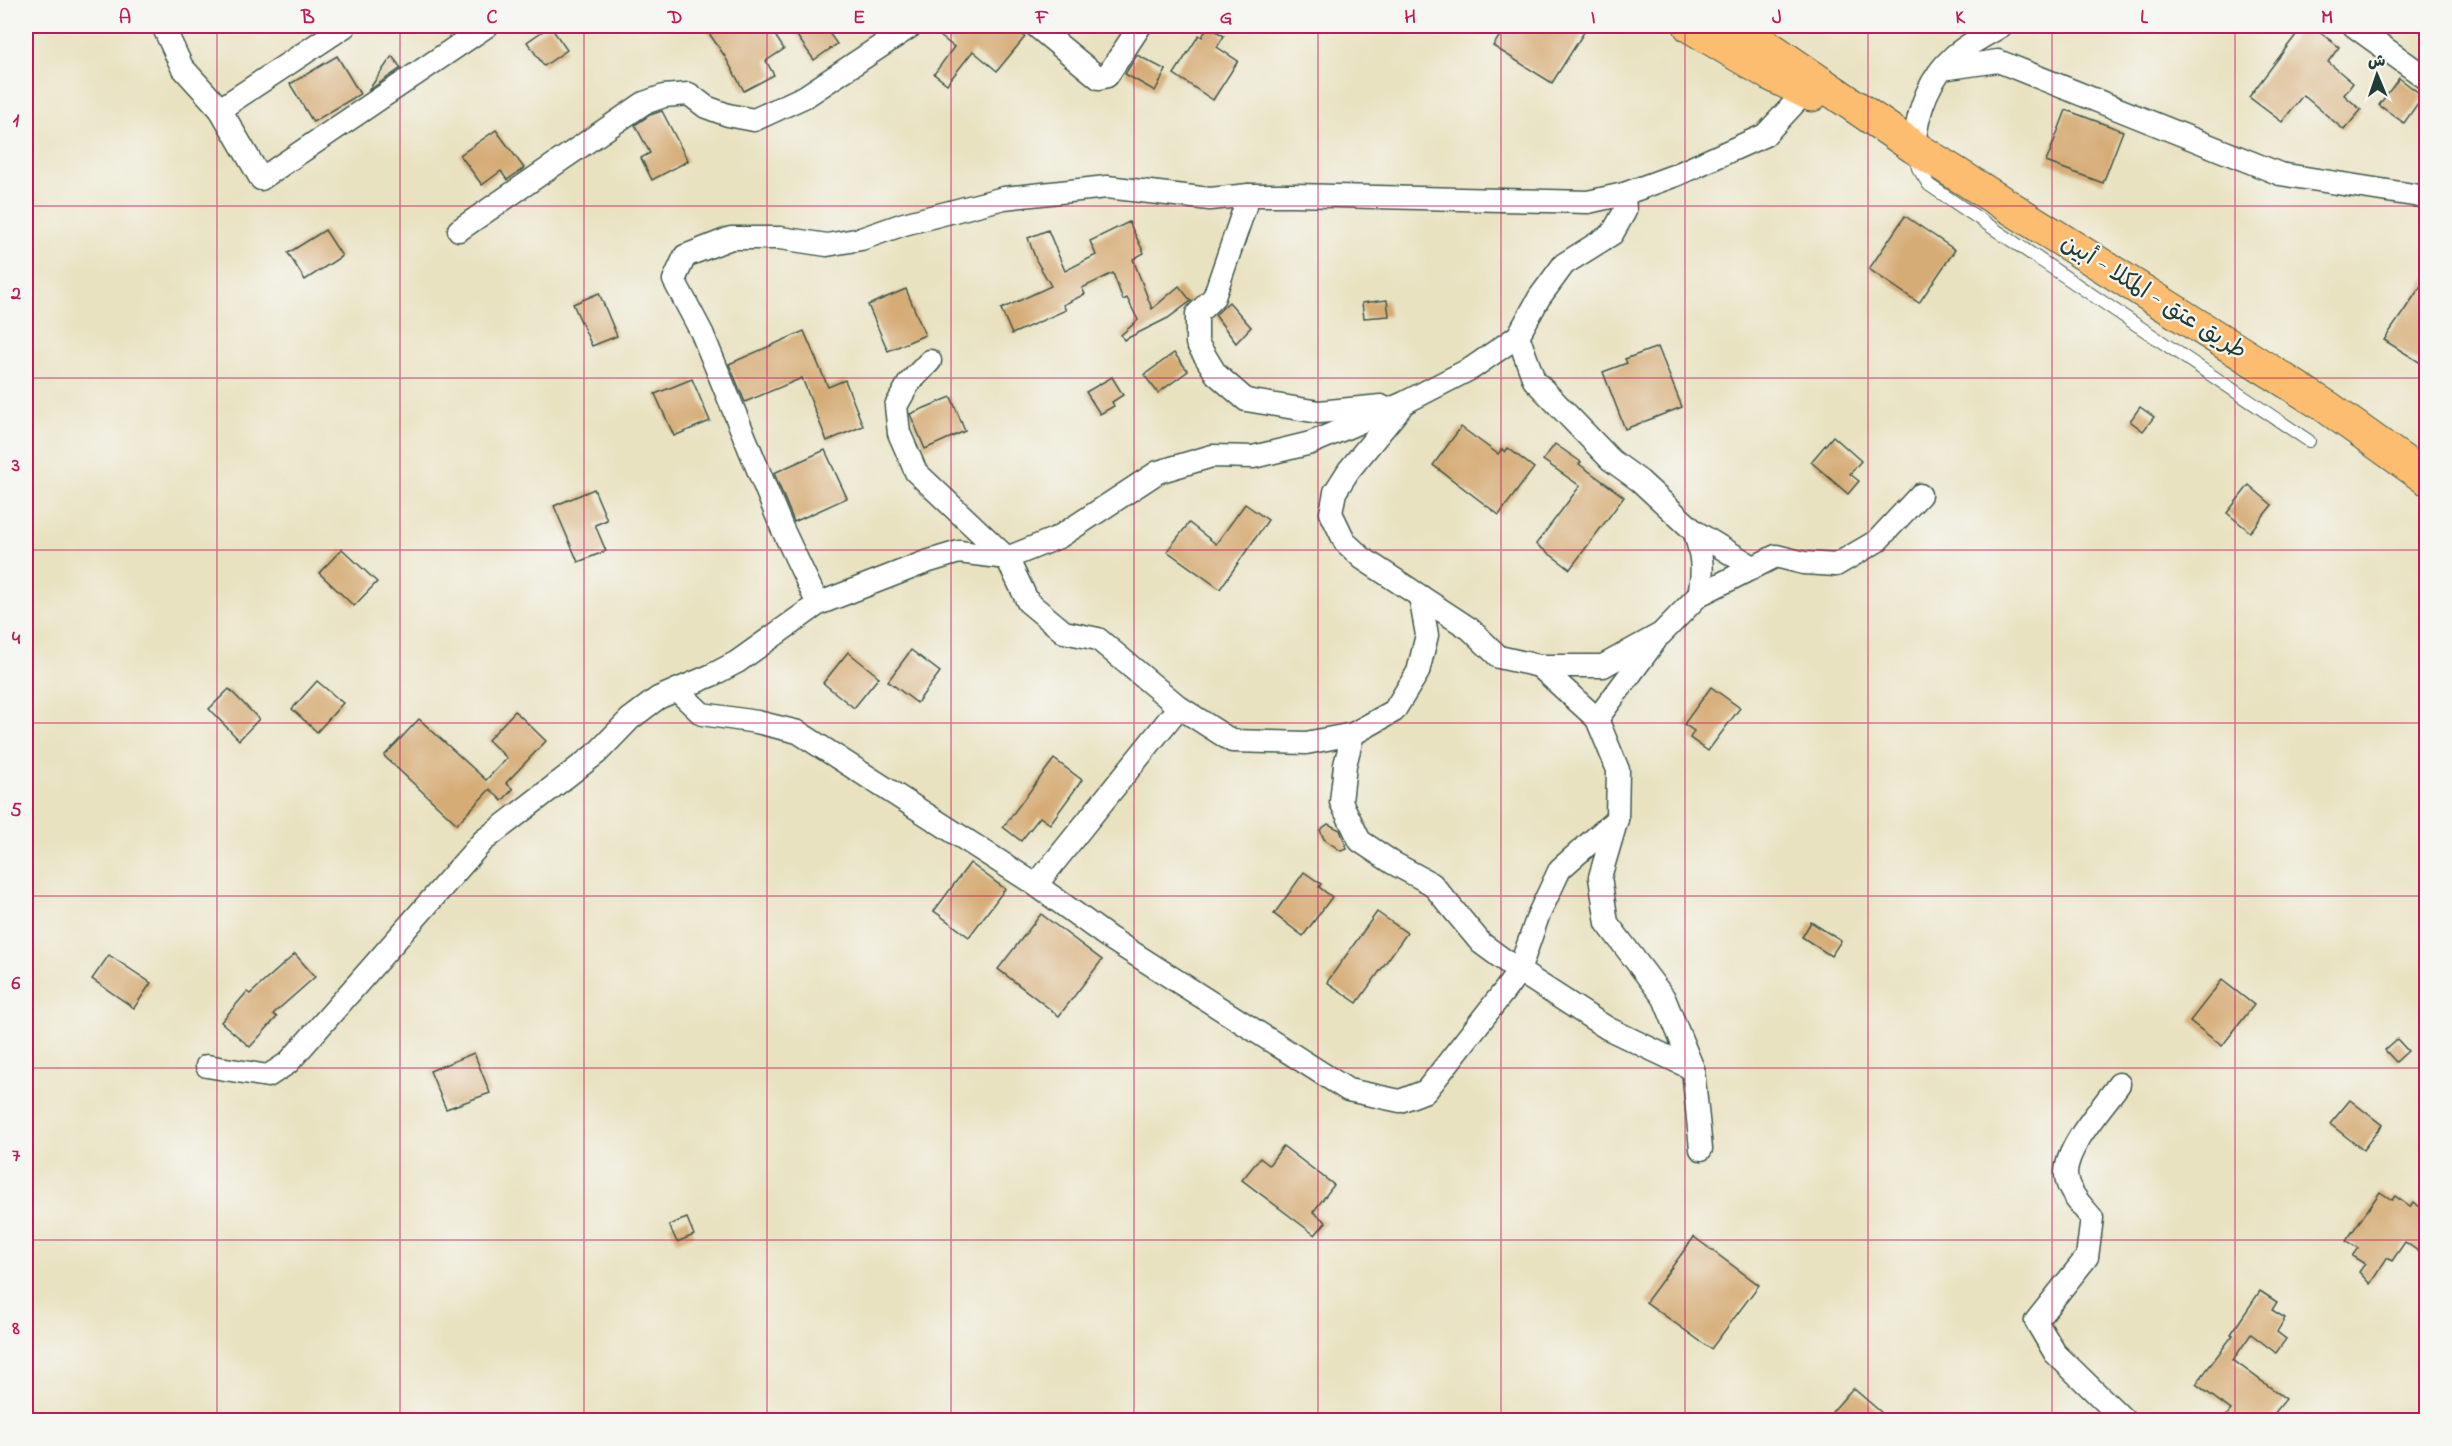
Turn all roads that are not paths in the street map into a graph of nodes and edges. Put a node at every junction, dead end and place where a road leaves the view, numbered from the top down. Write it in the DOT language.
graph roads {
  1 [pos="163,26"];
  2 [pos="345,26"];
  3 [pos="487,26"];
  4 [pos="911,26"];
  5 [pos="1036,26"];
  6 [pos="1140,26"];
  7 [pos="1690,26"];
  8 [pos="1738,26"];
  9 [pos="2001,26"];
  10 [pos="2354,26"];
  11 [pos="1942,69"];
  12 [pos="2427,78"];
  13 [pos="1805,92"];
  14 [pos="220,109"];
  15 [pos="1877,122"];
  16 [pos="1914,147"];
  17 [pos="1624,194"];
  18 [pos="1249,195"];
  19 [pos="2427,197"];
  20 [pos="459,230"];
  21 [pos="1518,336"];
  22 [pos="930,361"];
  23 [pos="1404,403"];
  24 [pos="2309,441"];
  25 [pos="2427,478"];
  26 [pos="1920,495"];
  27 [pos="1694,531"];
  28 [pos="1007,558"];
  29 [pos="1754,567"];
  30 [pos="1699,595"];
  31 [pos="1420,596"];
  32 [pos="818,604"];
  33 [pos="1660,634"];
  34 [pos="1539,666"];
  35 [pos="677,690"];
  36 [pos="1179,706"];
  37 [pos="1597,719"];
  38 [pos="1353,734"];
  39 [pos="1617,819"];
  40 [pos="1036,885"];
  41 [pos="1519,971"];
  42 [pos="207,1066"];
  43 [pos="1693,1069"];
  44 [pos="2119,1084"];
  45 [pos="1701,1149"];
  46 [pos="2124,1420"];
  1 -- 14 [label="street"];
  2 -- 14 [label="street"];
  3 -- 14 [label="street"];
  4 -- 20 [label="street"];
  5 -- 6 [label="street"];
  7 -- 13 [label="main road, طريق عتق - المكلا - أبين"];
  8 -- 15 [label="main road, طريق عتق - المكلا - أبين"];
  9 -- 11 [label="street"];
  10 -- 12 [label="street"];
  11 -- 16 [label="street"];
  11 -- 19 [label="street"];
  13 -- 15 [label="main road, طريق عتق - المكلا - أبين"];
  13 -- 17 [label="street"];
  15 -- 16 [label="main road, طريق عتق - المكلا - أبين"];
  16 -- 24 [label="lane"];
  16 -- 25 [label="main road, طريق عتق - المكلا - أبين"];
  17 -- 18 [label="street"];
  17 -- 21 [label="street"];
  18 -- 23 [label="street"];
  18 -- 32 [label="street"];
  21 -- 23 [label="street"];
  21 -- 27 [label="street"];
  22 -- 28 [label="street"];
  23 -- 28 [label="street"];
  23 -- 31 [label="street"];
  26 -- 29 [label="street"];
  27 -- 29 [label="street"];
  27 -- 30 [label="street"];
  28 -- 32 [label="street"];
  28 -- 36 [label="street"];
  29 -- 30 [label="street"];
  30 -- 33 [label="street"];
  31 -- 34 [label="street"];
  31 -- 38 [label="street"];
  32 -- 35 [label="street"];
  33 -- 34 [label="street"];
  33 -- 37 [label="street"];
  34 -- 37 [label="street"];
  35 -- 40 [label="street"];
  35 -- 42 [label="street"];
  36 -- 38 [label="street"];
  36 -- 40 [label="street"];
  37 -- 39 [label="street"];
  38 -- 41 [label="street"];
  39 -- 41 [label="street"];
  39 -- 43 [label="street"];
  40 -- 41 [label="street"];
  41 -- 43 [label="street"];
  43 -- 45 [label="street"];
  44 -- 46 [label="street"];
}
